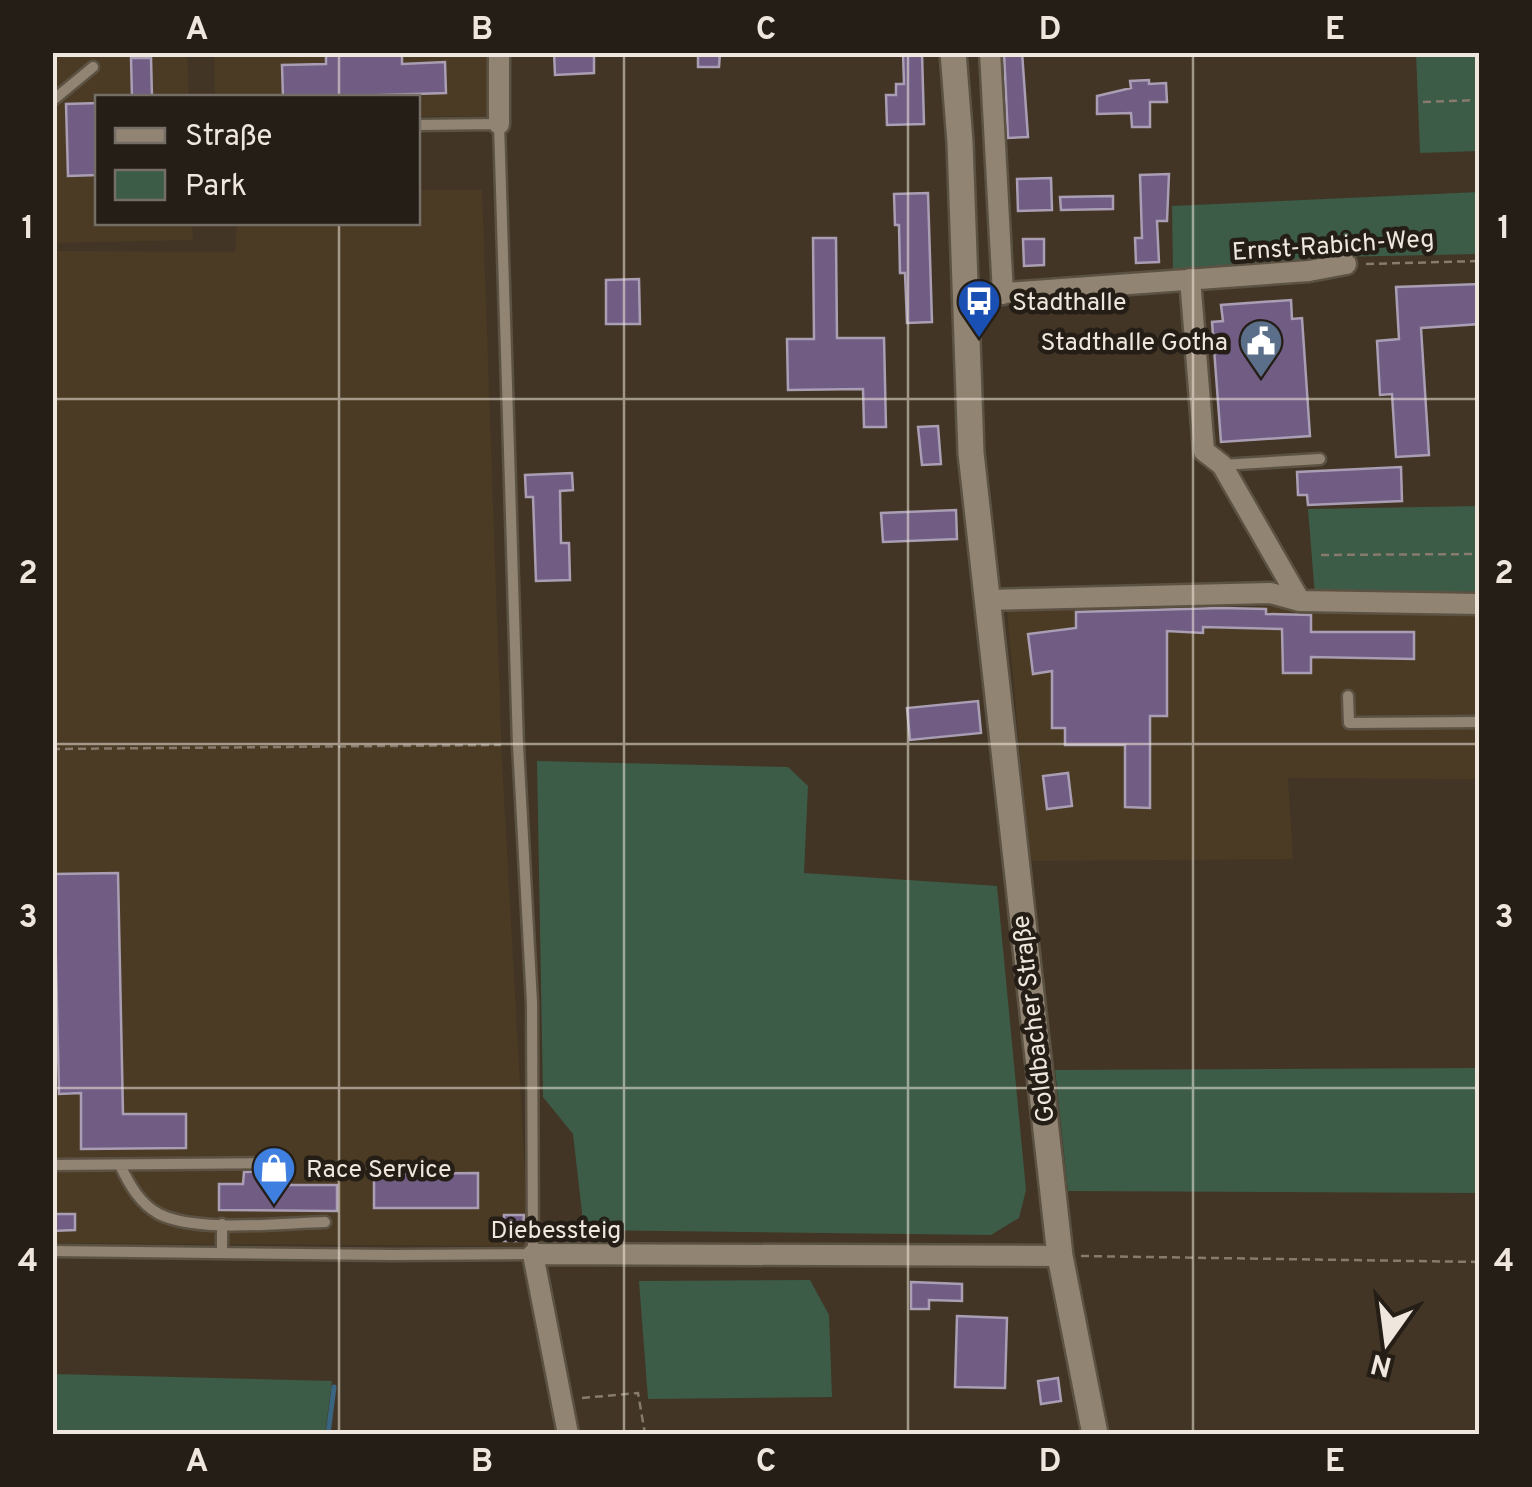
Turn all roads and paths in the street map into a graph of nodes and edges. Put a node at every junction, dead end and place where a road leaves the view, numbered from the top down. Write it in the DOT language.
graph roads {
  1 [pos="499,52"];
  2 [pos="954,52"];
  3 [pos="990,52"];
  4 [pos="93,67"];
  5 [pos="1480,100"];
  6 [pos="52,101"];
  7 [pos="1423,102"];
  8 [pos="499,124"];
  9 [pos="420,125"];
  10 [pos="1480,261"];
  11 [pos="1346,264"];
  12 [pos="1190,279"];
  13 [pos="1003,294"];
  14 [pos="963,296"];
  15 [pos="1320,459"];
  16 [pos="1222,464"];
  17 [pos="1480,554"];
  18 [pos="1321,556"];
  19 [pos="986,600"];
  20 [pos="1300,601"];
  21 [pos="1480,604"];
  22 [pos="1348,696"];
  23 [pos="1480,722"];
  24 [pos="518,745"];
  25 [pos="52,749"];
  26 [pos="279,1163"];
  27 [pos="52,1165"];
  28 [pos="120,1166"];
  29 [pos="325,1222"];
  30 [pos="222,1224"];
  31 [pos="52,1251"];
  32 [pos="222,1253"];
  33 [pos="534,1254"];
  34 [pos="1060,1256"];
  35 [pos="1480,1262"];
  36 [pos="562,1400"];
  37 [pos="568,1434"];
  38 [pos="645,1434"];
  39 [pos="1095,1434"];
  1 -- 8 [label="street"];
  2 -- 14 [label="main road, Goldbacher Straße"];
  3 -- 13 [label="street"];
  4 -- 6 [label="lane"];
  5 -- 7 [label="path"];
  8 -- 9 [label="lane"];
  8 -- 24 [label="lane"];
  10 -- 11 [label="path, Ernst-Rabich-Weg"];
  11 -- 12 [label="street, Ernst-Rabich-Weg"];
  12 -- 13 [label="street, Ernst-Rabich-Weg"];
  12 -- 16 [label="street"];
  13 -- 14 [label="street"];
  14 -- 19 [label="main road, Goldbacher Straße"];
  15 -- 16 [label="lane"];
  16 -- 20 [label="street"];
  17 -- 18 [label="path"];
  19 -- 20 [label="street"];
  19 -- 34 [label="main road, Goldbacher Straße"];
  20 -- 21 [label="street"];
  22 -- 23 [label="lane"];
  24 -- 25 [label="path"];
  24 -- 33 [label="lane"];
  26 -- 28 [label="lane"];
  27 -- 28 [label="lane"];
  28 -- 30 [label="lane"];
  29 -- 30 [label="lane"];
  30 -- 32 [label="lane"];
  31 -- 32 [label="lane, Diebessteig"];
  32 -- 33 [label="lane, Diebessteig"];
  33 -- 34 [label="street, Diebessteig"];
  33 -- 36 [label="street"];
  34 -- 35 [label="path"];
  34 -- 39 [label="main road, Goldbacher Straße"];
  36 -- 37 [label="street"];
  36 -- 38 [label="path"];
}
